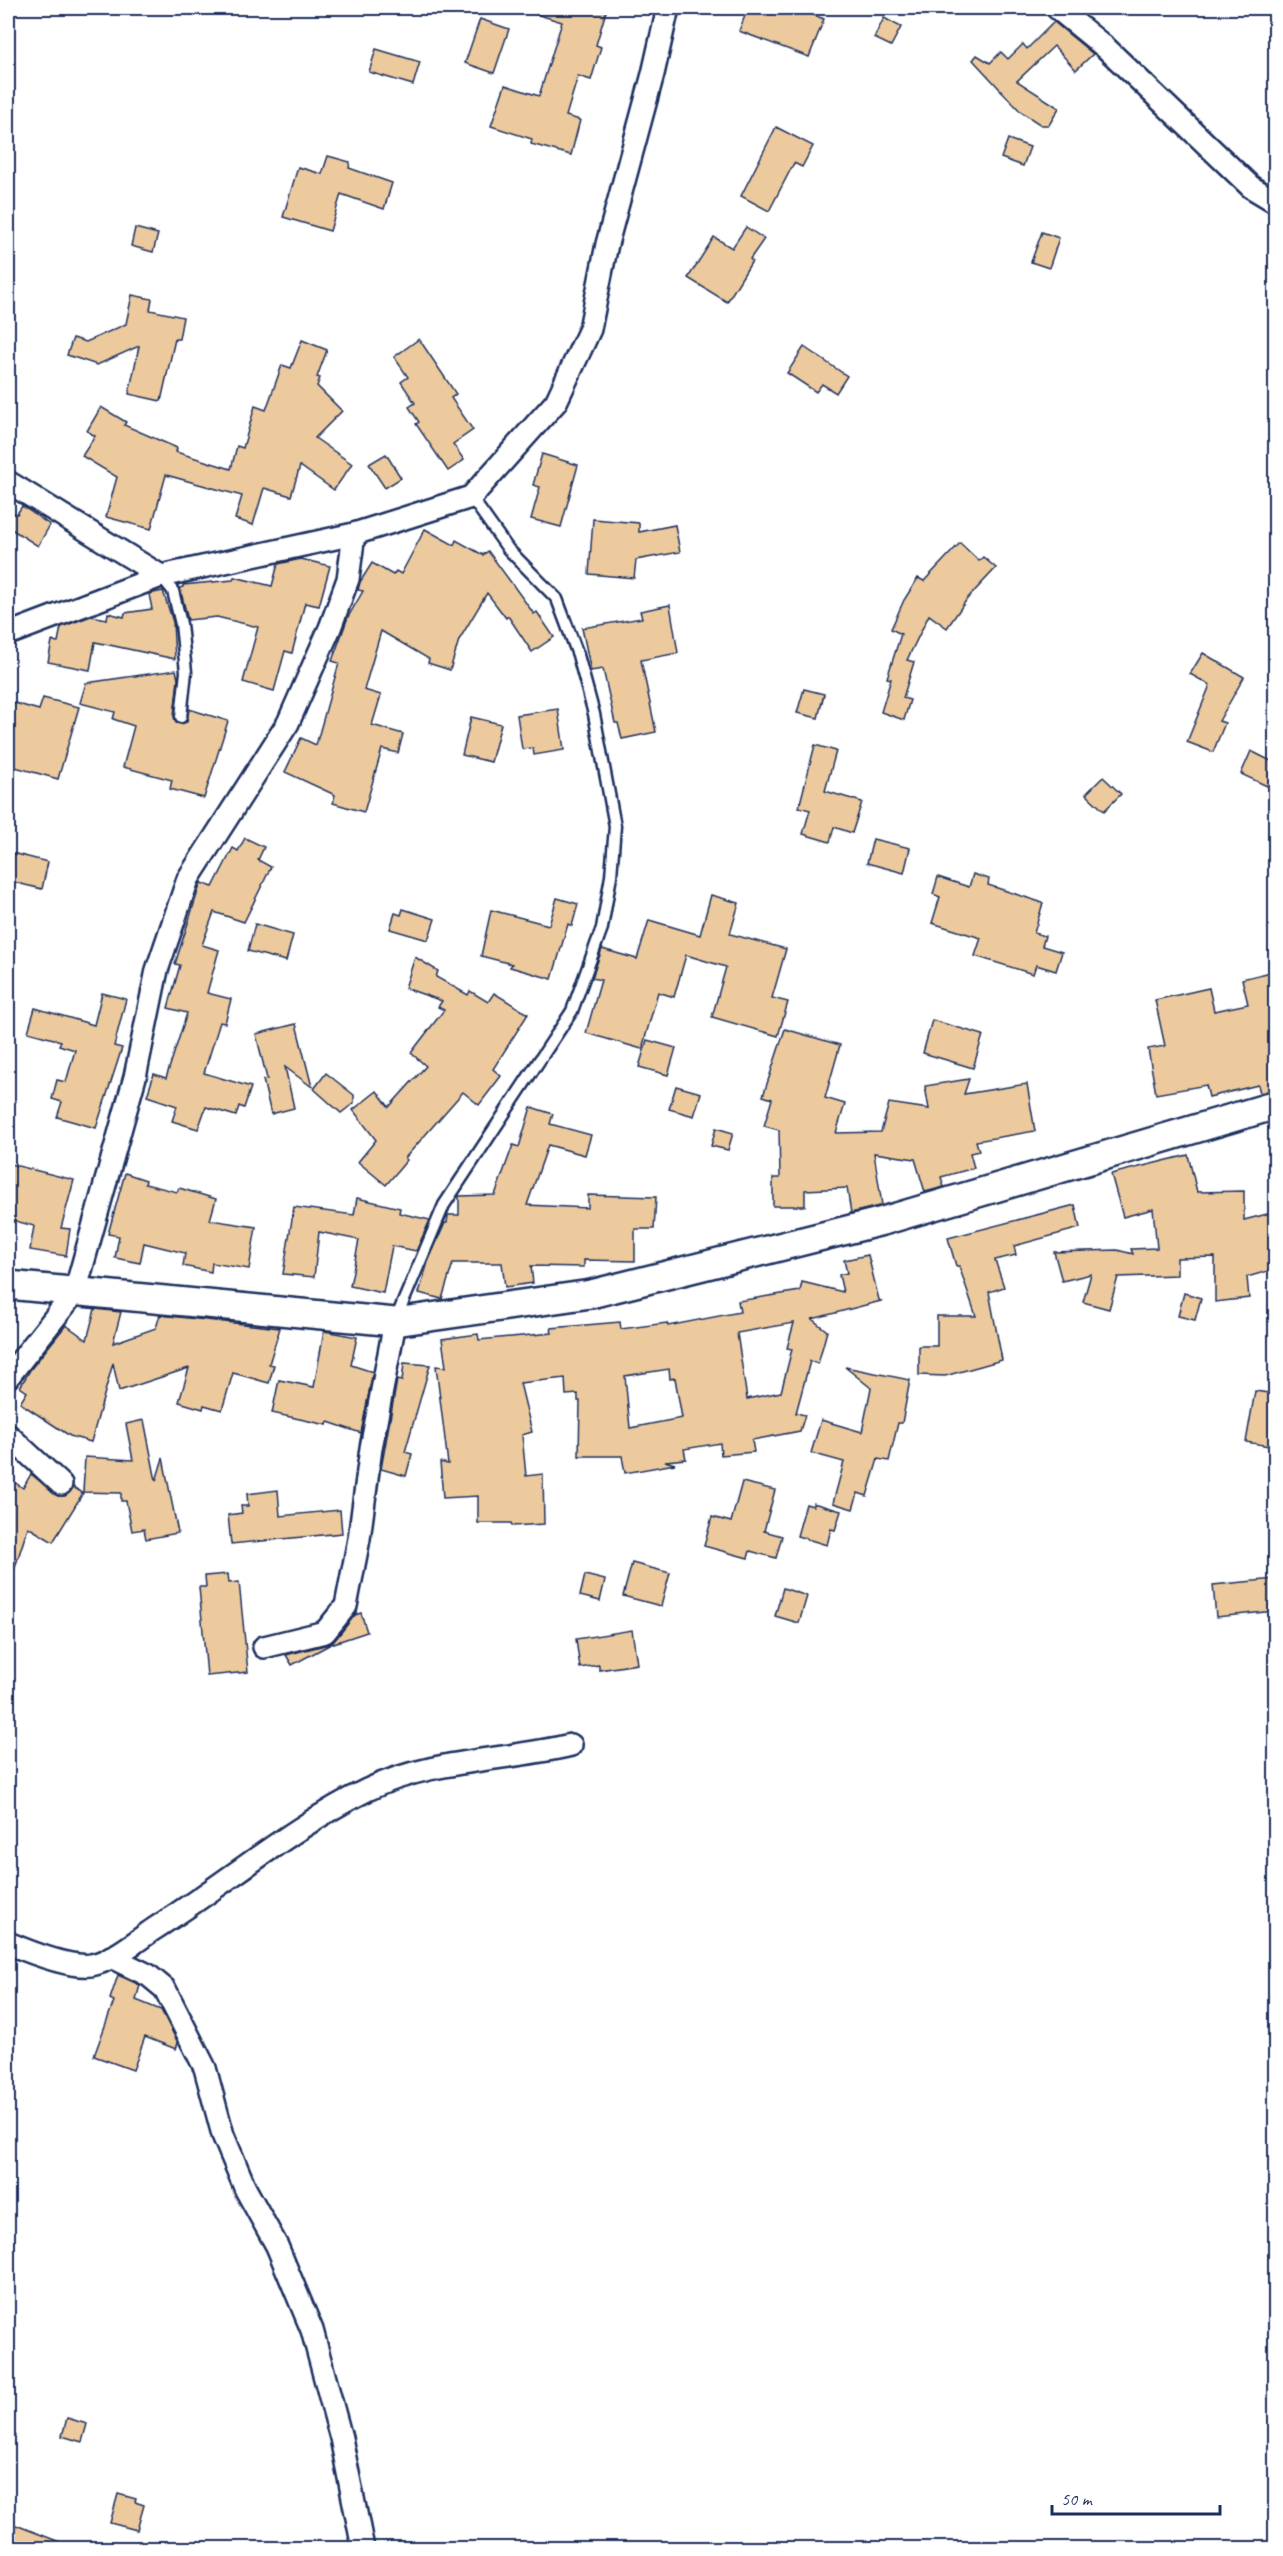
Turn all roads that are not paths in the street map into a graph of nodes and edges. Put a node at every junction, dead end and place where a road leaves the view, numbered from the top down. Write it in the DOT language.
graph roads {
  1 [pos="668,8"];
  2 [pos="1057,8"];
  3 [pos="1275,202"];
  4 [pos="8,482"];
  5 [pos="471,497"];
  6 [pos="354,534"];
  7 [pos="161,576"];
  8 [pos="8,634"];
  9 [pos="181,717"];
  10 [pos="1275,1105"];
  11 [pos="8,1286"];
  12 [pos="75,1292"];
  13 [pos="395,1322"];
  14 [pos="8,1377"];
  15 [pos="8,1435"];
  16 [pos="61,1484"];
  17 [pos="264,1647"];
  18 [pos="571,1745"];
  19 [pos="8,1943"];
  20 [pos="111,1957"];
  21 [pos="363,2548"];
  1 -- 5 [label="street"];
  2 -- 3 [label="street"];
  4 -- 7 [label="street"];
  5 -- 6 [label="street"];
  5 -- 13 [label="lane"];
  6 -- 7 [label="street"];
  6 -- 12 [label="street"];
  7 -- 8 [label="street"];
  7 -- 9 [label="lane"];
  10 -- 13 [label="street"];
  11 -- 12 [label="street"];
  12 -- 13 [label="street"];
  12 -- 14 [label="street"];
  13 -- 17 [label="street"];
  15 -- 16 [label="street"];
  18 -- 20 [label="street"];
  19 -- 20 [label="street"];
  20 -- 21 [label="street"];
}
